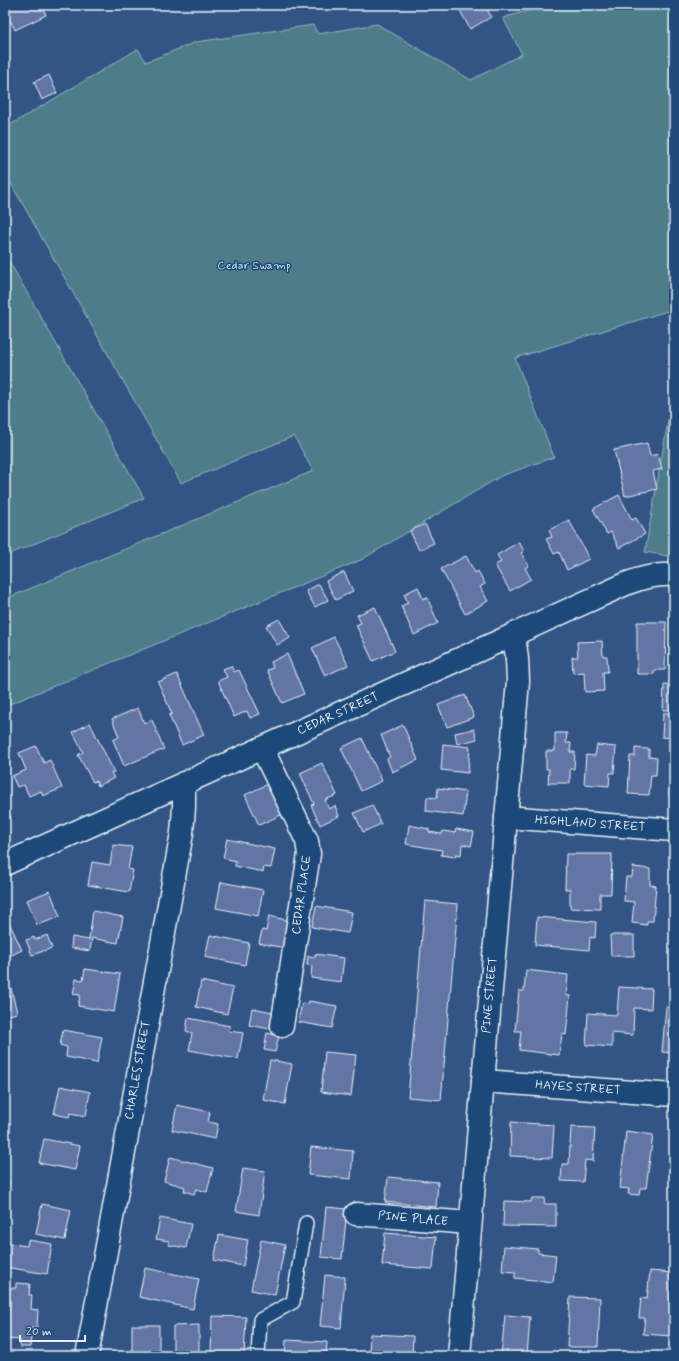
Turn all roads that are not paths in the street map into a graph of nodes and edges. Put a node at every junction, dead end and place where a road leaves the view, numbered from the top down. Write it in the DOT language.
graph roads {
  1 [pos="674,576"];
  2 [pos="514,634"];
  3 [pos="262,748"];
  4 [pos="184,783"];
  5 [pos="506,817"];
  6 [pos="674,830"];
  7 [pos="5,864"];
  8 [pos="282,1026"];
  9 [pos="483,1081"];
  10 [pos="674,1095"];
  11 [pos="356,1214"];
  12 [pos="306,1223"];
  13 [pos="470,1224"];
  14 [pos="86,1356"];
  15 [pos="258,1356"];
  16 [pos="459,1356"];
  1 -- 2 [label="street, CEDAR STREET"];
  2 -- 3 [label="street, CEDAR STREET"];
  2 -- 5 [label="street, PINE STREET"];
  3 -- 4 [label="street, CEDAR STREET"];
  3 -- 8 [label="street, CEDAR PLACE"];
  4 -- 7 [label="street, CEDAR STREET"];
  4 -- 14 [label="street, CHARLES STREET"];
  5 -- 6 [label="street, HIGHLAND STREET"];
  5 -- 9 [label="street, PINE STREET"];
  9 -- 10 [label="street, HAYES STREET"];
  9 -- 13 [label="street, PINE STREET"];
  11 -- 13 [label="street, PINE PLACE"];
  12 -- 15 [label="lane"];
  13 -- 16 [label="street, PINE STREET"];
}
